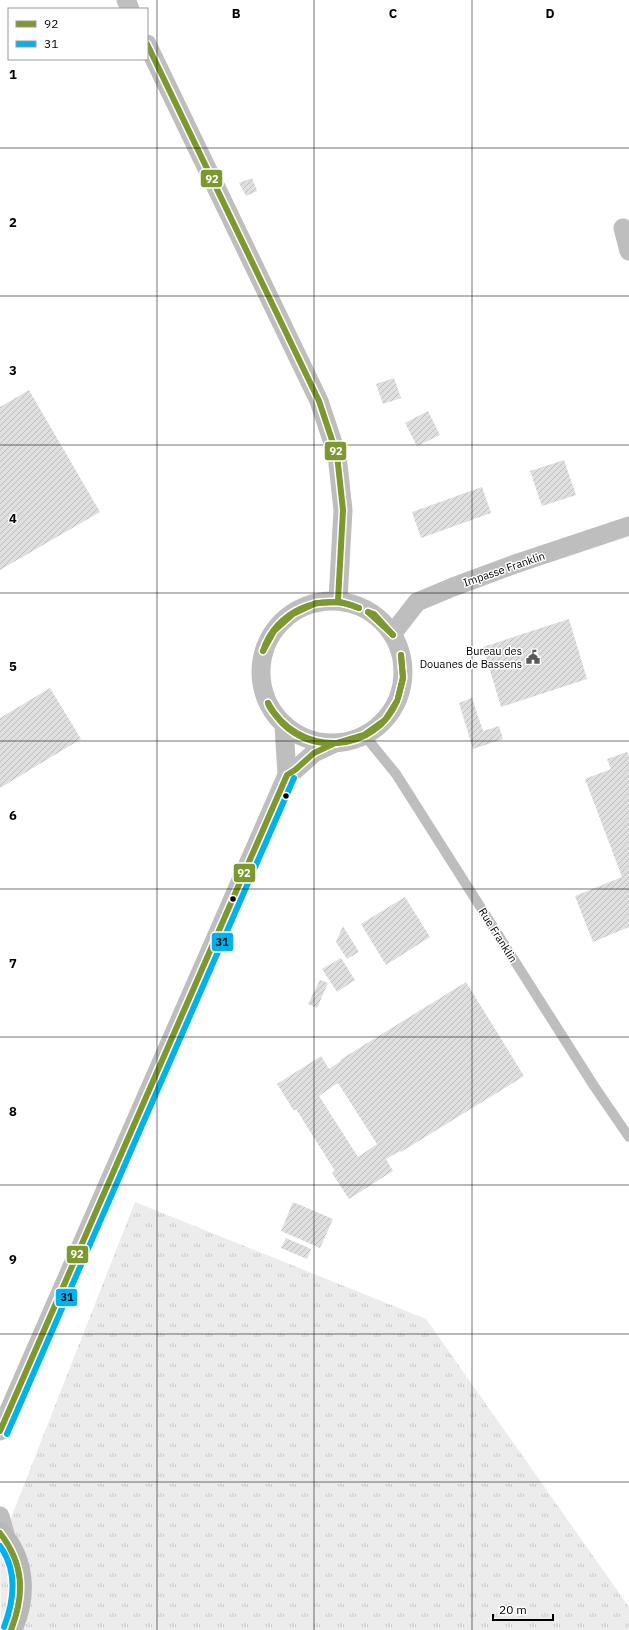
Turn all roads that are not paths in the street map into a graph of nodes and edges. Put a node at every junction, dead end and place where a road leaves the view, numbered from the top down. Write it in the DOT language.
graph roads {
  1 [pos="148,46"];
  2 [pos="623,228"];
  3 [pos="629,251"];
  4 [pos="629,526"];
  5 [pos="338,600"];
  6 [pos="392,633"];
  7 [pos="284,726"];
  8 [pos="365,736"];
  9 [pos="333,744"];
  10 [pos="287,775"];
  11 [pos="629,1137"];
  12 [pos="0,1431"];
  13 [pos="0,1516"];
  14 [pos="4,1537"];
  15 [pos="11,1630"];
  1 -- 5 [label="street"];
  2 -- 3 [label="street"];
  4 -- 6 [label="street, Impasse Franklin"];
  5 -- 6 [label="street"];
  5 -- 7 [label="street"];
  6 -- 8 [label="street"];
  7 -- 9 [label="street"];
  7 -- 10 [label="street"];
  8 -- 9 [label="street"];
  8 -- 11 [label="lane, Rue Franklin"];
  9 -- 10 [label="street"];
  10 -- 12 [label="street"];
  13 -- 14 [label="street"];
  14 -- 15 [label="main road"];
}
